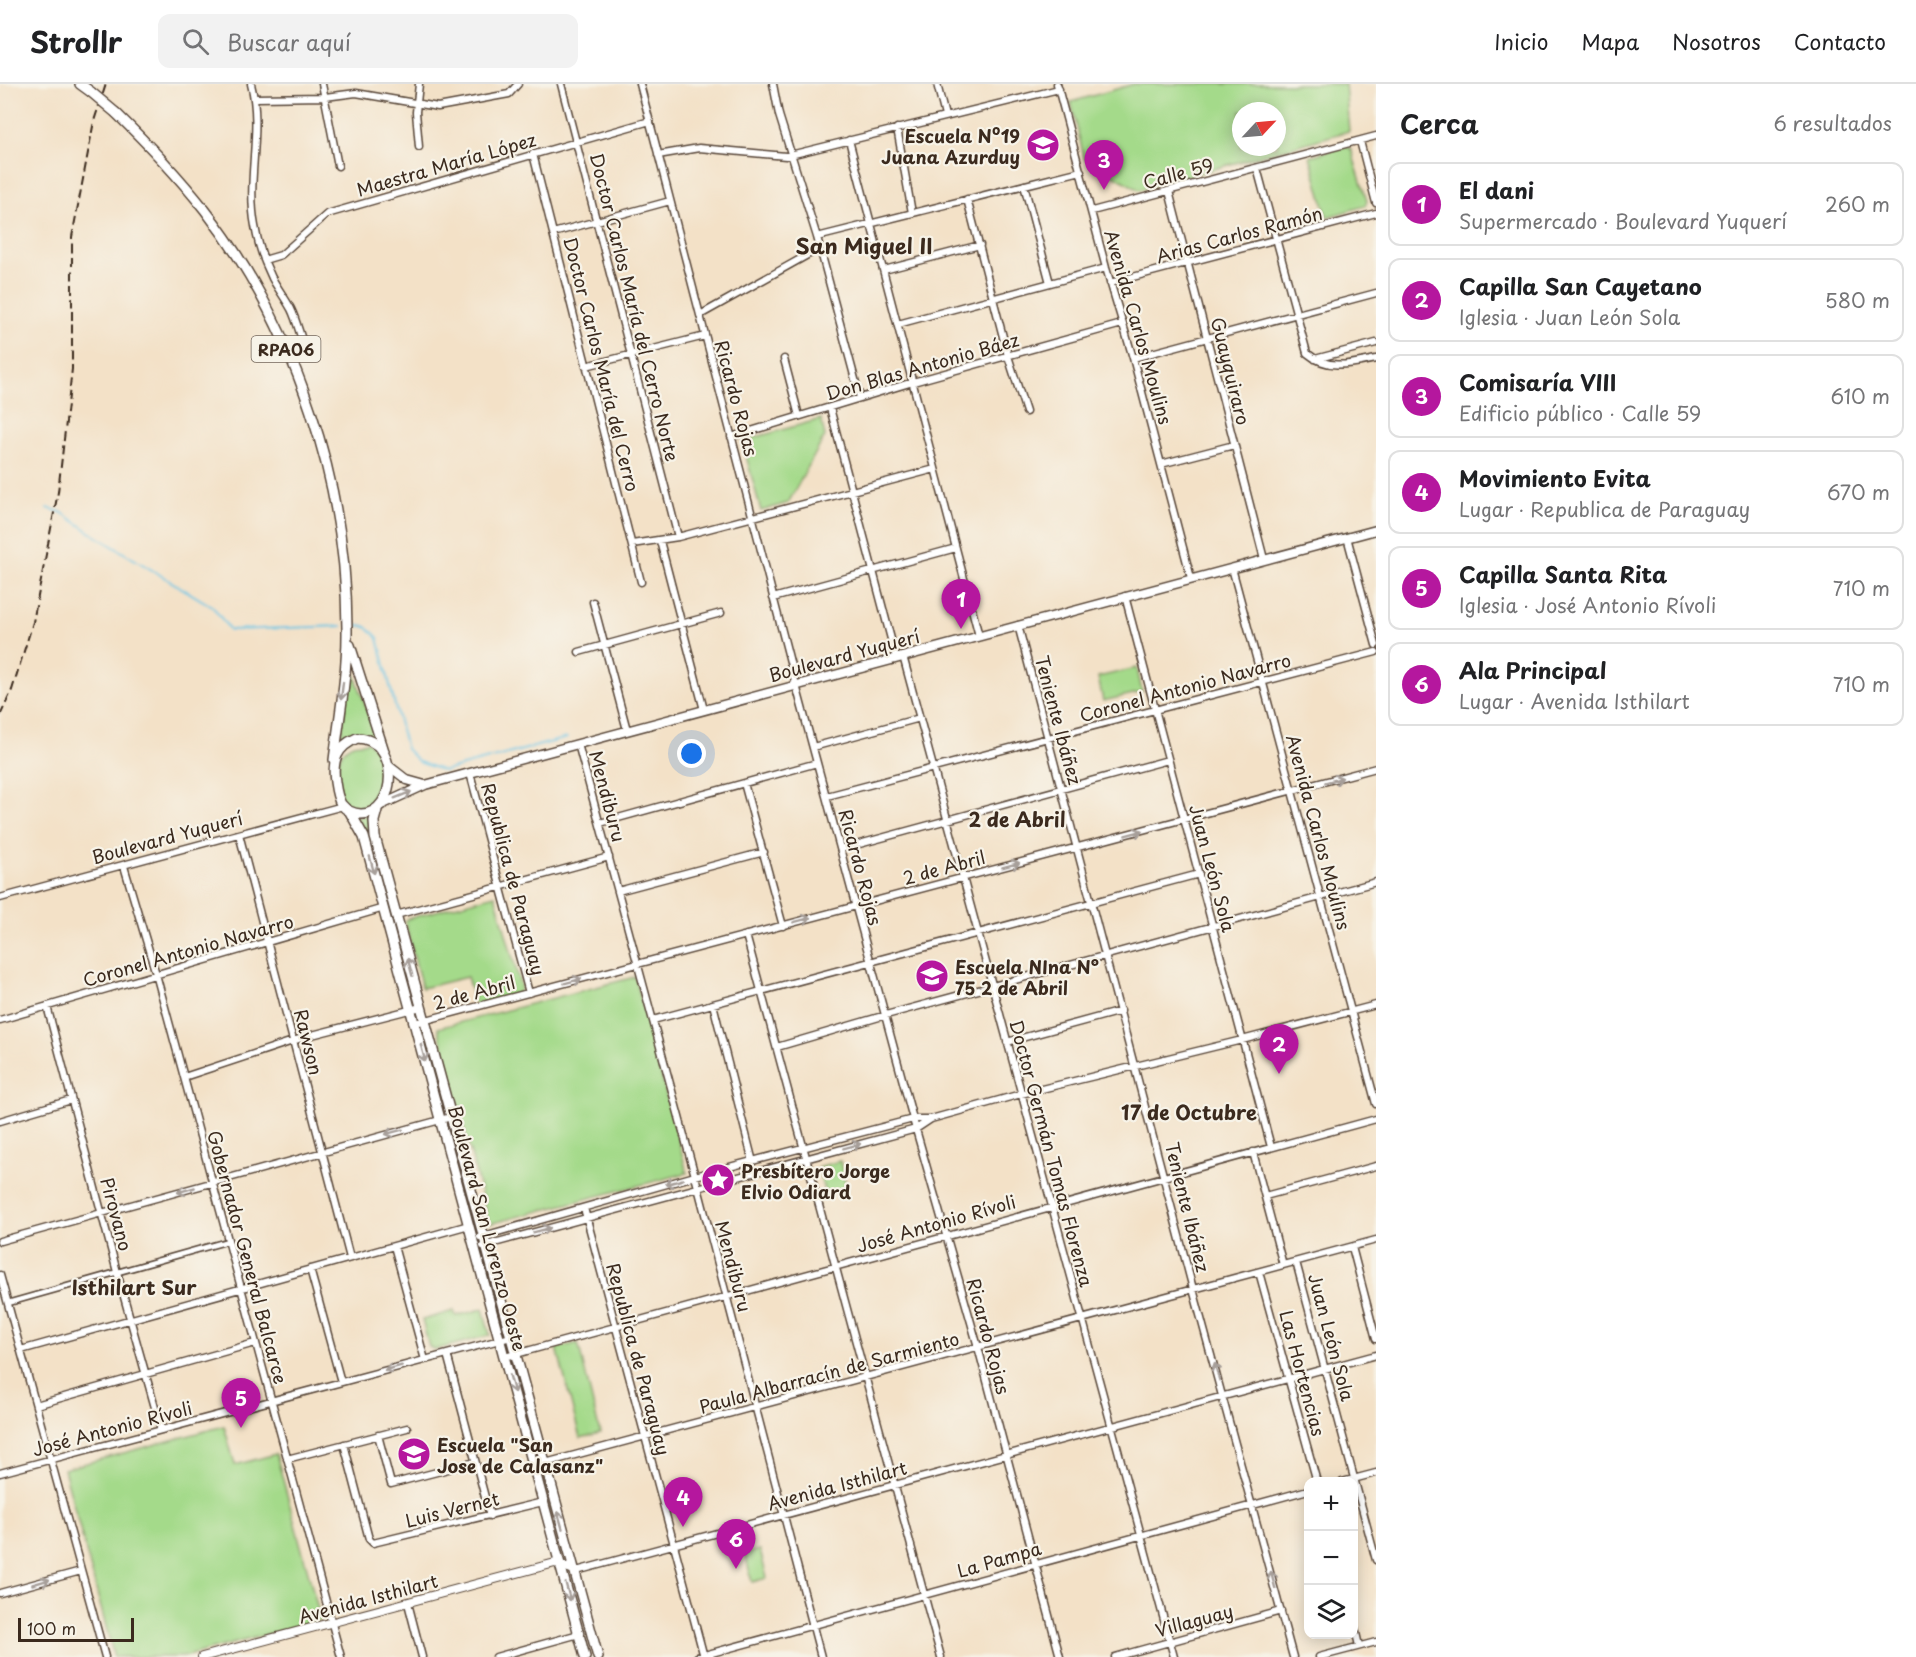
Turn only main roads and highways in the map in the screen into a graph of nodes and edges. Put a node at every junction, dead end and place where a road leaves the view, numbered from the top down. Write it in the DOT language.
graph roads {
  1 [pos="80,84"];
  2 [pos="1376,530"];
  3 [pos="347,633"];
  4 [pos="384,751"];
  5 [pos="334,760"];
  6 [pos="389,766"];
  7 [pos="425,785"];
  8 [pos="379,808"];
  9 [pos="346,809"];
  10 [pos="416,1008"];
  11 [pos="446,1118"];
  12 [pos="480,1242"];
  13 [pos="585,1657"];
  14 [pos="597,1657"];
  1 -- 3 [label="main road, RPA06, bridge"];
  2 -- 7 [label="main road, Boulevard Yuquerí"];
  3 -- 4 [label="main road, RPA06"];
  3 -- 5 [label="main road, RPA06, one-way"];
  4 -- 5 [label="main road"];
  4 -- 6 [label="main road, RPA06"];
  5 -- 9 [label="main road, RPA06"];
  6 -- 7 [label="main road"];
  6 -- 8 [label="main road, RPA06"];
  8 -- 7 [label="main road, Boulevard Yuquerí, one-way"];
  8 -- 9 [label="main road"];
  10 -- 8 [label="main road, Boulevard San Lorenzo Oeste, one-way"];
  9 -- 10 [label="main road, Boulevard San Lorenzo Oeste, one-way"];
  10 -- 11 [label="main road, Boulevard San Lorenzo Oeste"];
  11 -- 12 [label="main road, Boulevard San Lorenzo Oeste"];
  11 -- 12 [label="main road, Boulevard San Lorenzo Oeste"];
  12 -- 13 [label="main road, Boulevard San Lorenzo Oeste, one-way"];
  14 -- 12 [label="main road, Boulevard San Lorenzo Oeste, one-way"];
}
